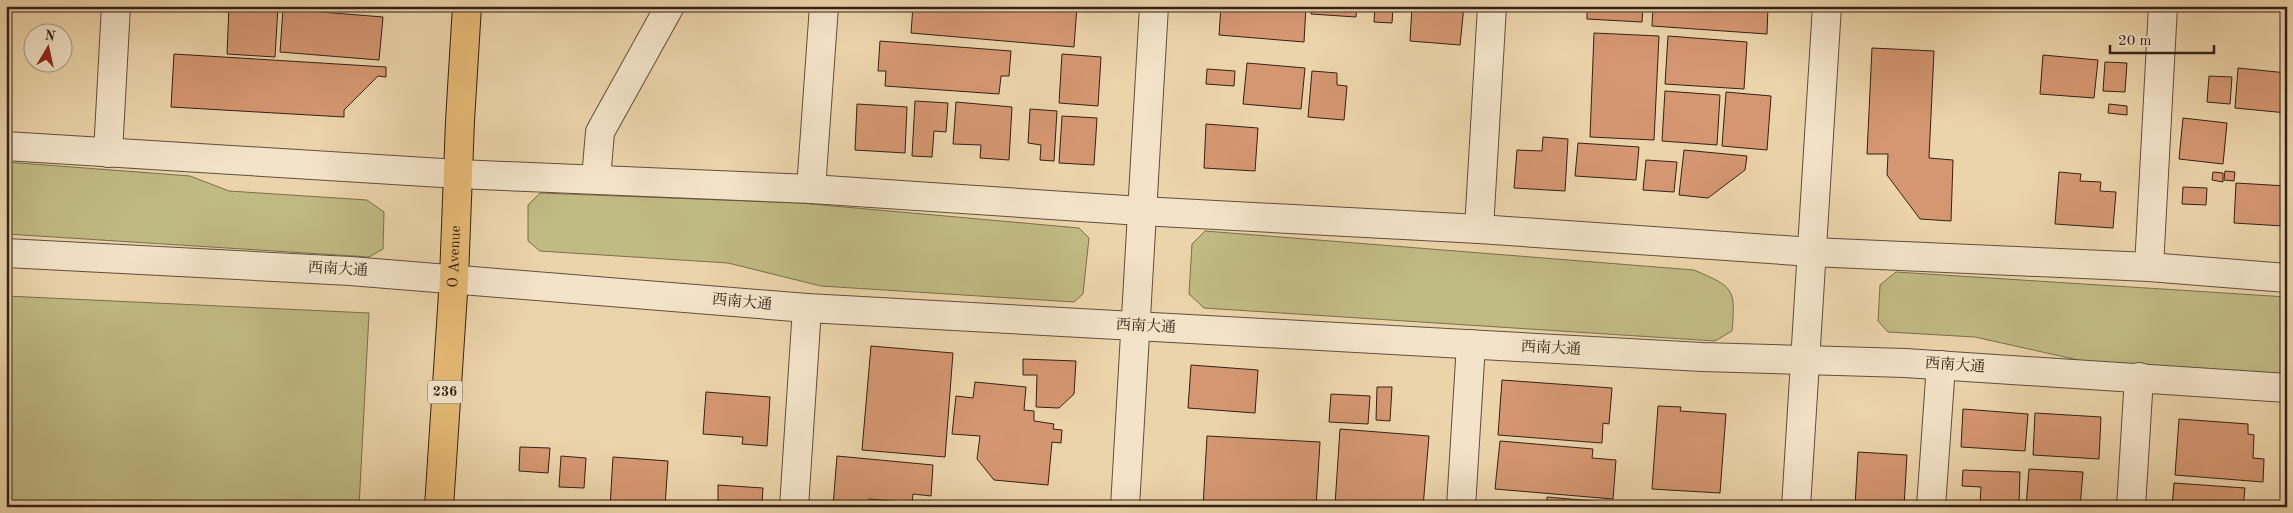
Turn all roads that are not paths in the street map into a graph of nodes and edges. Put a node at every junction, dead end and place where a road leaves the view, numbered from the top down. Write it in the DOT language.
graph roads {
  1 [pos="116,6"];
  2 [pos="468,6"];
  3 [pos="670,6"];
  4 [pos="824,6"];
  5 [pos="1154,6"];
  6 [pos="1492,6"];
  7 [pos="1827,6"];
  8 [pos="2163,6"];
  9 [pos="6,146"];
  10 [pos="108,153"];
  11 [pos="458,174"];
  12 [pos="596,179"];
  13 [pos="811,189"];
  14 [pos="1142,211"];
  15 [pos="1479,229"];
  16 [pos="1812,252"];
  17 [pos="6,253"];
  18 [pos="2149,267"];
  19 [pos="454,278"];
  20 [pos="2287,278"];
  21 [pos="807,308"];
  22 [pos="1136,326"];
  23 [pos="1471,344"];
  24 [pos="1805,361"];
  25 [pos="1940,365"];
  26 [pos="2139,377"];
  27 [pos="2287,388"];
  28 [pos="438,507"];
  29 [pos="794,507"];
  30 [pos="1125,507"];
  31 [pos="1461,507"];
  32 [pos="1796,507"];
  33 [pos="1932,507"];
  34 [pos="2131,507"];
  1 -- 10 [label="street"];
  2 -- 11 [label="highway, O Avenue / 236"];
  3 -- 12 [label="street"];
  4 -- 13 [label="street"];
  5 -- 14 [label="street"];
  6 -- 15 [label="street"];
  7 -- 16 [label="street"];
  8 -- 18 [label="street"];
  9 -- 10 [label="street"];
  10 -- 11 [label="street"];
  11 -- 12 [label="street"];
  11 -- 19 [label="highway, O Avenue / 236"];
  12 -- 13 [label="street"];
  13 -- 14 [label="street"];
  14 -- 15 [label="street"];
  14 -- 22 [label="street"];
  15 -- 16 [label="street"];
  16 -- 18 [label="street"];
  16 -- 24 [label="street"];
  17 -- 19 [label="street, 西南大通"];
  18 -- 20 [label="street"];
  19 -- 21 [label="street, 西南大通"];
  19 -- 28 [label="highway, O Avenue / 236"];
  21 -- 22 [label="street, 西南大通"];
  21 -- 29 [label="street"];
  22 -- 23 [label="street, 西南大通"];
  22 -- 30 [label="street"];
  23 -- 24 [label="street, 西南大通"];
  23 -- 31 [label="street"];
  24 -- 25 [label="street, 西南大通"];
  24 -- 32 [label="street"];
  25 -- 26 [label="street, 西南大通"];
  25 -- 33 [label="street"];
  26 -- 27 [label="street, 西南大通"];
  26 -- 34 [label="street"];
}
